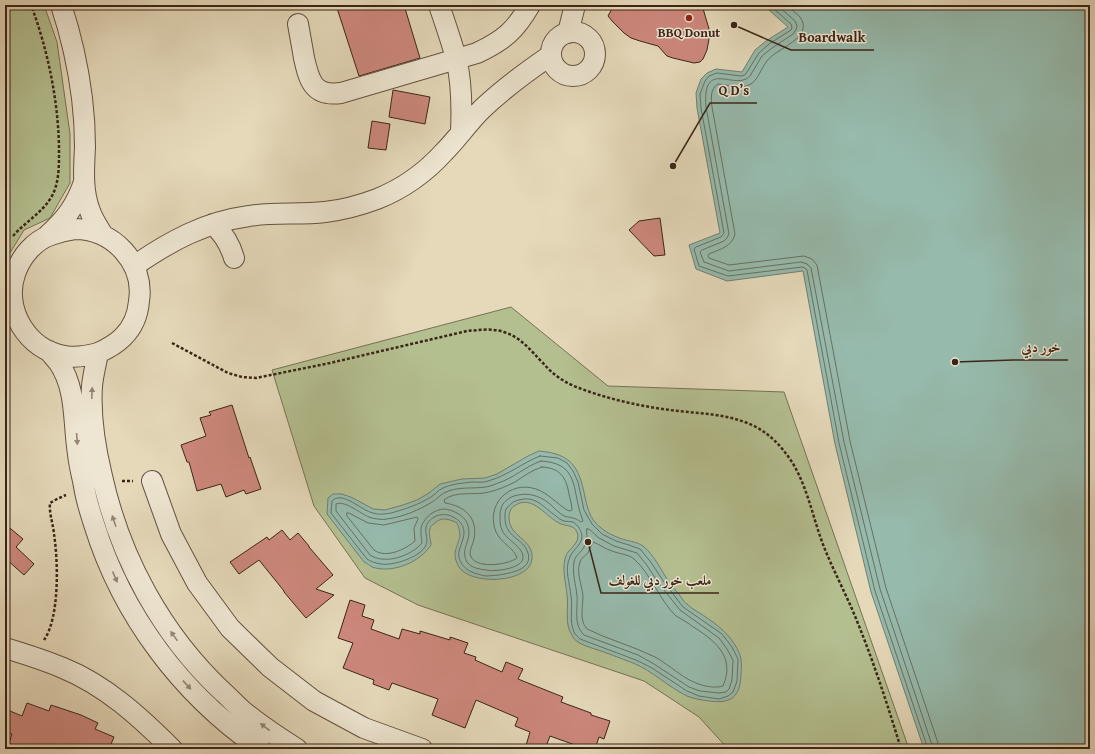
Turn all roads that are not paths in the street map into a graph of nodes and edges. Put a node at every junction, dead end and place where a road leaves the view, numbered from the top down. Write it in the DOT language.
graph roads {
  1 [pos="61,5"];
  2 [pos="439,5"];
  3 [pos="530,5"];
  4 [pos="575,5"];
  5 [pos="298,24"];
  6 [pos="568,33"];
  7 [pos="551,55"];
  8 [pos="456,59"];
  9 [pos="461,132"];
  10 [pos="84,182"];
  11 [pos="213,224"];
  12 [pos="103,235"];
  13 [pos="46,236"];
  14 [pos="234,258"];
  15 [pos="134,266"];
  16 [pos="12,270"];
  17 [pos="10,309"];
  18 [pos="49,351"];
  19 [pos="98,353"];
  20 [pos="152,481"];
  21 [pos="5,648"];
  22 [pos="172,749"];
  23 [pos="260,749"];
  24 [pos="297,749"];
  25 [pos="422,749"];
  1 -- 10 [label="lane"];
  2 -- 8 [label="lane"];
  3 -- 8 [label="lane"];
  4 -- 6 [label="lane"];
  5 -- 8 [label="lane"];
  6 -- 7 [label="lane"];
  6 -- 7 [label="lane"];
  7 -- 9 [label="lane"];
  8 -- 9 [label="lane"];
  9 -- 11 [label="lane"];
  10 -- 12 [label="lane"];
  10 -- 13 [label="lane"];
  11 -- 14 [label="lane"];
  11 -- 15 [label="lane"];
  12 -- 13 [label="lane"];
  12 -- 15 [label="lane"];
  13 -- 16 [label="lane"];
  15 -- 19 [label="lane"];
  16 -- 17 [label="lane"];
  17 -- 18 [label="lane"];
  18 -- 19 [label="lane"];
  18 -- 23 [label="lane, one-way"];
  24 -- 19 [label="lane, one-way"];
  20 -- 25 [label="lane"];
  21 -- 22 [label="lane"];
}
